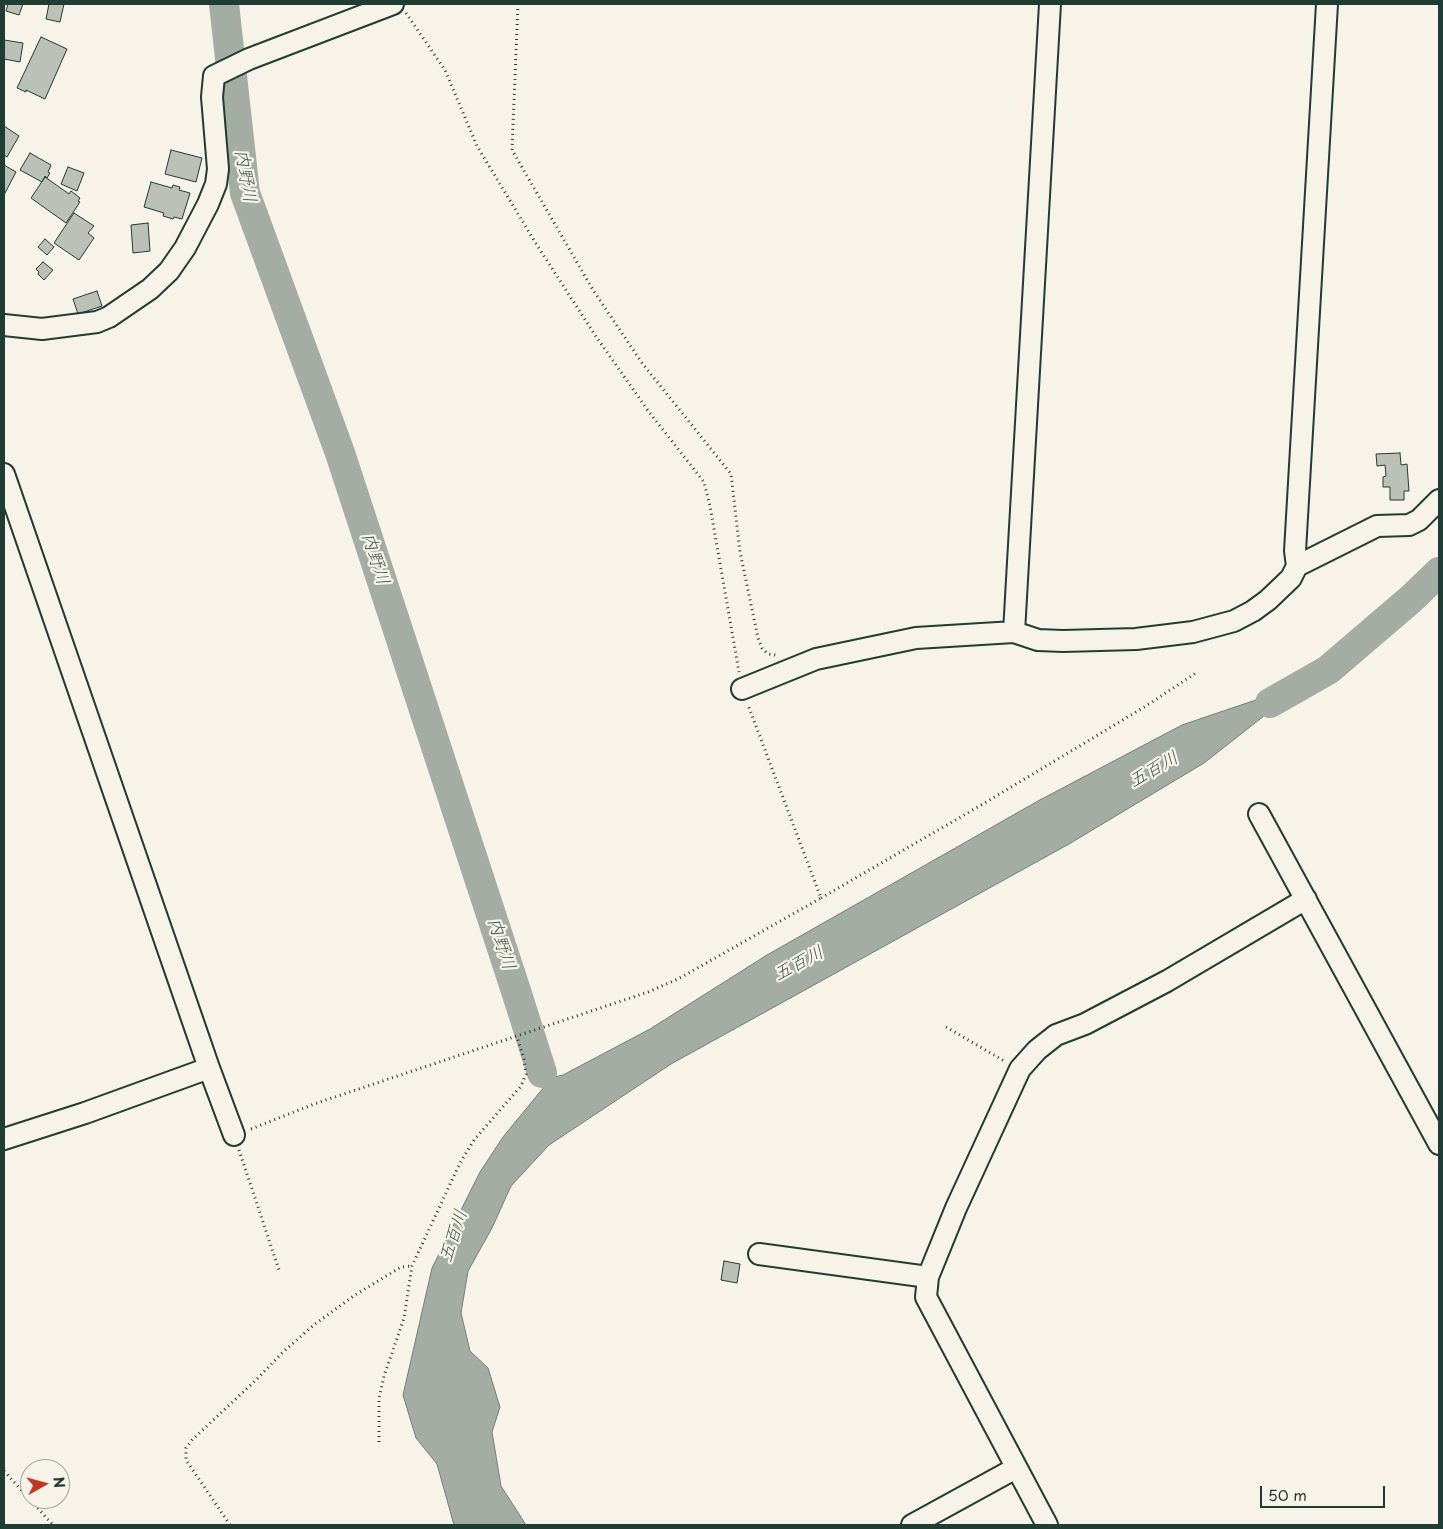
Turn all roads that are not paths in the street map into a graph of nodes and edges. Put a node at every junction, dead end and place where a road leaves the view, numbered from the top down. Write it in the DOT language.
graph roads {
  1 [pos="1050,4"];
  2 [pos="1327,4"];
  3 [pos="399,7"];
  4 [pos="4,325"];
  5 [pos="4,474"];
  6 [pos="1439,500"];
  7 [pos="1297,566"];
  8 [pos="1014,632"];
  9 [pos="742,689"];
  10 [pos="1259,814"];
  11 [pos="1306,899"];
  12 [pos="210,1068"];
  13 [pos="234,1135"];
  14 [pos="4,1140"];
  15 [pos="1439,1144"];
  16 [pos="759,1254"];
  17 [pos="928,1277"];
  18 [pos="1016,1468"];
  19 [pos="912,1525"];
  20 [pos="1047,1525"];
  1 -- 8 [label="street"];
  2 -- 7 [label="street"];
  3 -- 4 [label="street"];
  5 -- 12 [label="street"];
  6 -- 7 [label="street"];
  7 -- 8 [label="street"];
  8 -- 9 [label="street"];
  10 -- 11 [label="street"];
  11 -- 15 [label="street"];
  11 -- 17 [label="street"];
  12 -- 13 [label="street"];
  12 -- 14 [label="street"];
  16 -- 17 [label="street"];
  17 -- 18 [label="street"];
  18 -- 19 [label="street"];
  18 -- 20 [label="street"];
}
